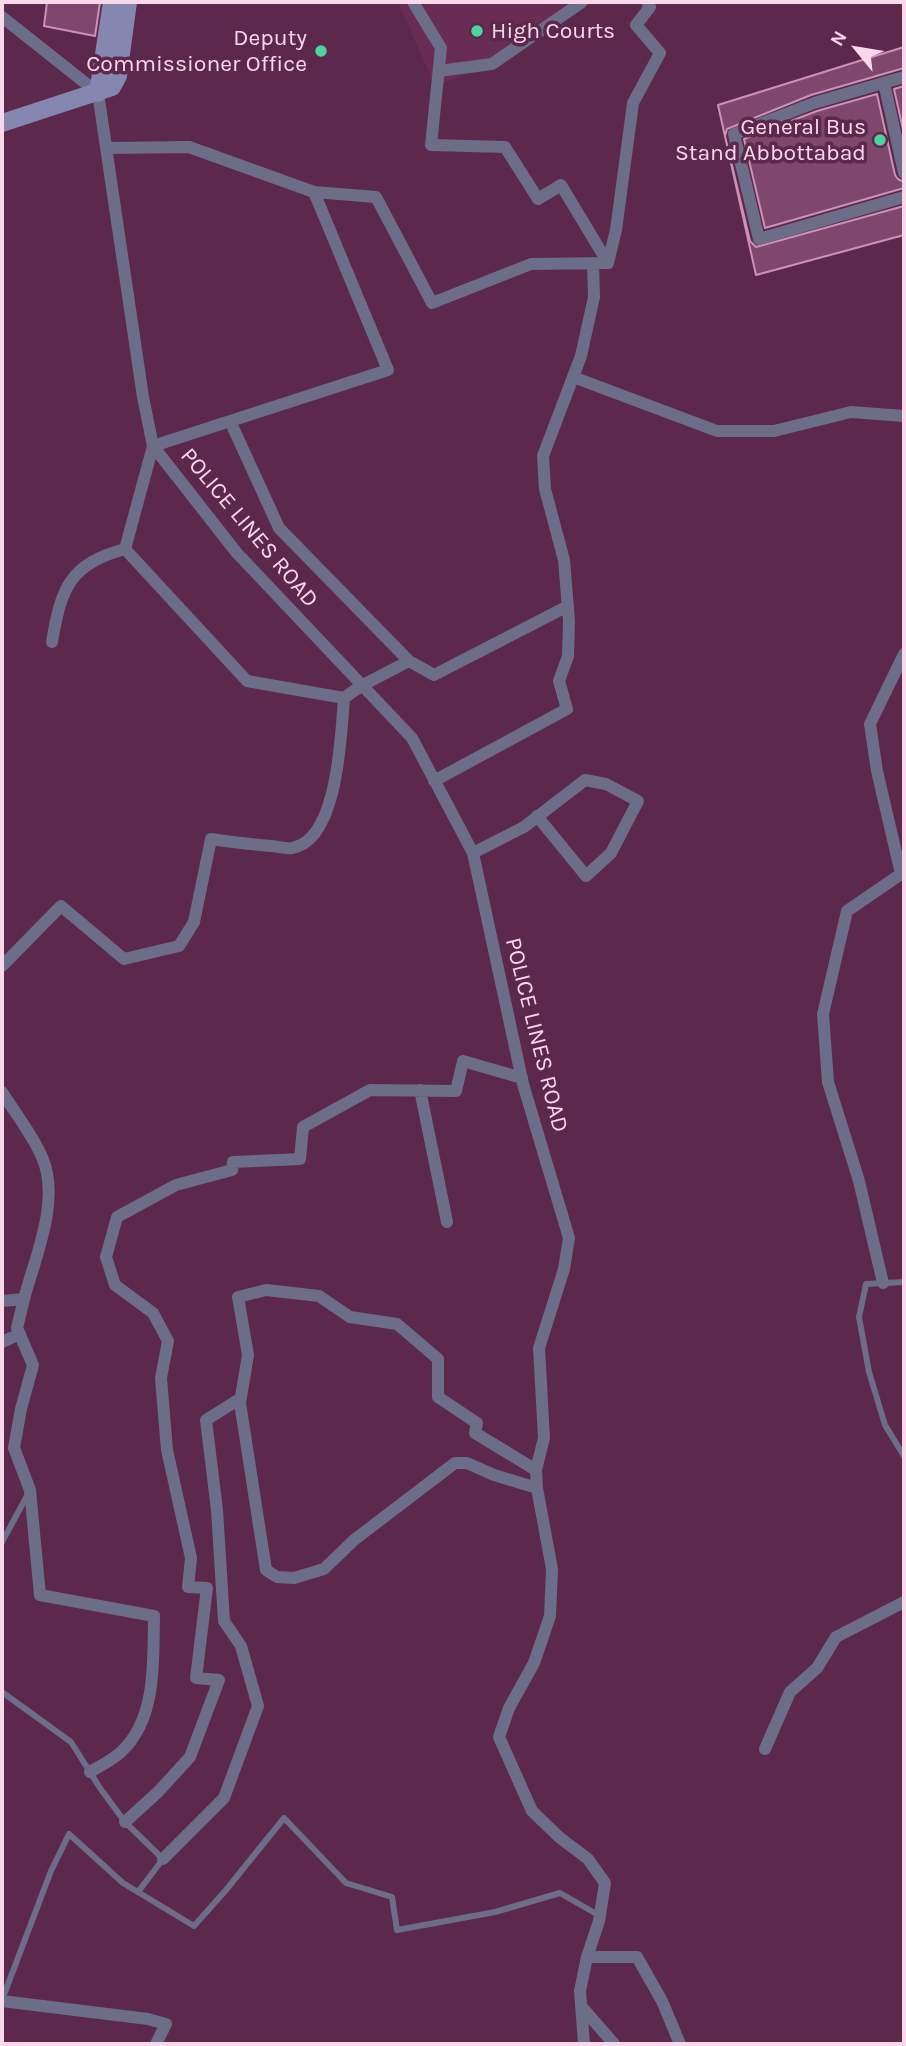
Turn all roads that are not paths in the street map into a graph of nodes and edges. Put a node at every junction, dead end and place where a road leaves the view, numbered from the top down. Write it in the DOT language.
graph roads {
  1 [pos="112,2"];
  2 [pos="128,2"];
  3 [pos="412,2"];
  4 [pos="582,2"];
  5 [pos="647,2"];
  6 [pos="2,17"];
  7 [pos="439,71"];
  8 [pos="904,77"];
  9 [pos="884,83"];
  10 [pos="98,93"];
  11 [pos="2,123"];
  12 [pos="106,148"];
  13 [pos="904,173"];
  14 [pos="314,192"];
  15 [pos="904,197"];
  16 [pos="593,263"];
  17 [pos="608,263"];
  18 [pos="573,377"];
  19 [pos="904,416"];
  20 [pos="230,421"];
  21 [pos="153,446"];
  22 [pos="125,549"];
  23 [pos="568,606"];
  24 [pos="52,642"];
  25 [pos="904,654"];
  26 [pos="409,661"];
  27 [pos="361,686"];
  28 [pos="344,698"];
  29 [pos="435,781"];
  30 [pos="537,816"];
  31 [pos="473,853"];
  32 [pos="2,966"];
  33 [pos="522,1078"];
  34 [pos="420,1090"];
  35 [pos="3,1099"];
  36 [pos="447,1222"];
  37 [pos="904,1282"];
  38 [pos="883,1283"];
  39 [pos="24,1299"];
  40 [pos="2,1301"];
  41 [pos="20,1334"];
  42 [pos="2,1342"];
  43 [pos="241,1398"];
  44 [pos="904,1456"];
  45 [pos="536,1470"];
  46 [pos="537,1488"];
  47 [pos="30,1490"];
  48 [pos="2,1542"];
  49 [pos="904,1602"];
  50 [pos="2,1692"];
  51 [pos="765,1749"];
  52 [pos="90,1772"];
  53 [pos="125,1822"];
  54 [pos="163,1859"];
  55 [pos="138,1892"];
  56 [pos="600,1916"];
  57 [pos="587,1957"];
  58 [pos="2,2001"];
  59 [pos="581,2006"];
  60 [pos="156,2044"];
  61 [pos="583,2044"];
  62 [pos="614,2044"];
  63 [pos="680,2044"];
  1 -- 10 [label="main road"];
  2 -- 10 [label="main road"];
  3 -- 7 [label="street"];
  4 -- 7 [label="street"];
  5 -- 17 [label="street"];
  6 -- 10 [label="street"];
  7 -- 17 [label="street"];
  8 -- 9 [label="street"];
  9 -- 13 [label="street"];
  9 -- 15 [label="street"];
  10 -- 11 [label="main road"];
  10 -- 12 [label="street, POLICE LINES ROAD"];
  12 -- 14 [label="street"];
  12 -- 21 [label="street, POLICE LINES ROAD"];
  14 -- 16 [label="street"];
  14 -- 20 [label="street"];
  16 -- 17 [label="street"];
  16 -- 18 [label="street"];
  18 -- 19 [label="street"];
  18 -- 23 [label="street"];
  20 -- 21 [label="street"];
  20 -- 26 [label="street"];
  21 -- 22 [label="street"];
  21 -- 27 [label="street, POLICE LINES ROAD"];
  22 -- 24 [label="street"];
  22 -- 28 [label="street"];
  23 -- 26 [label="street"];
  23 -- 29 [label="street"];
  25 -- 38 [label="street"];
  26 -- 27 [label="street"];
  27 -- 28 [label="street"];
  27 -- 29 [label="street, POLICE LINES ROAD"];
  28 -- 32 [label="street"];
  29 -- 31 [label="street, POLICE LINES ROAD"];
  30 -- 30 [label="street"];
  30 -- 31 [label="street"];
  31 -- 33 [label="street, POLICE LINES ROAD"];
  33 -- 34 [label="street"];
  33 -- 45 [label="street, POLICE LINES ROAD"];
  34 -- 36 [label="street"];
  34 -- 53 [label="street"];
  35 -- 39 [label="street"];
  37 -- 38 [label="lane"];
  38 -- 44 [label="lane"];
  39 -- 40 [label="street"];
  39 -- 41 [label="street"];
  41 -- 42 [label="street"];
  41 -- 47 [label="street"];
  43 -- 45 [label="street"];
  43 -- 46 [label="street"];
  43 -- 54 [label="street"];
  45 -- 46 [label="street, POLICE LINES ROAD"];
  46 -- 56 [label="street, POLICE LINES ROAD"];
  47 -- 48 [label="lane"];
  47 -- 52 [label="street"];
  49 -- 51 [label="street"];
  50 -- 52 [label="lane"];
  52 -- 53 [label="lane"];
  53 -- 54 [label="lane"];
  54 -- 55 [label="lane"];
  55 -- 56 [label="lane"];
  55 -- 58 [label="lane"];
  56 -- 57 [label="street, POLICE LINES ROAD"];
  57 -- 59 [label="street, POLICE LINES ROAD"];
  57 -- 63 [label="street"];
  58 -- 60 [label="street"];
  59 -- 61 [label="street, POLICE LINES ROAD"];
  59 -- 62 [label="street"];
}
